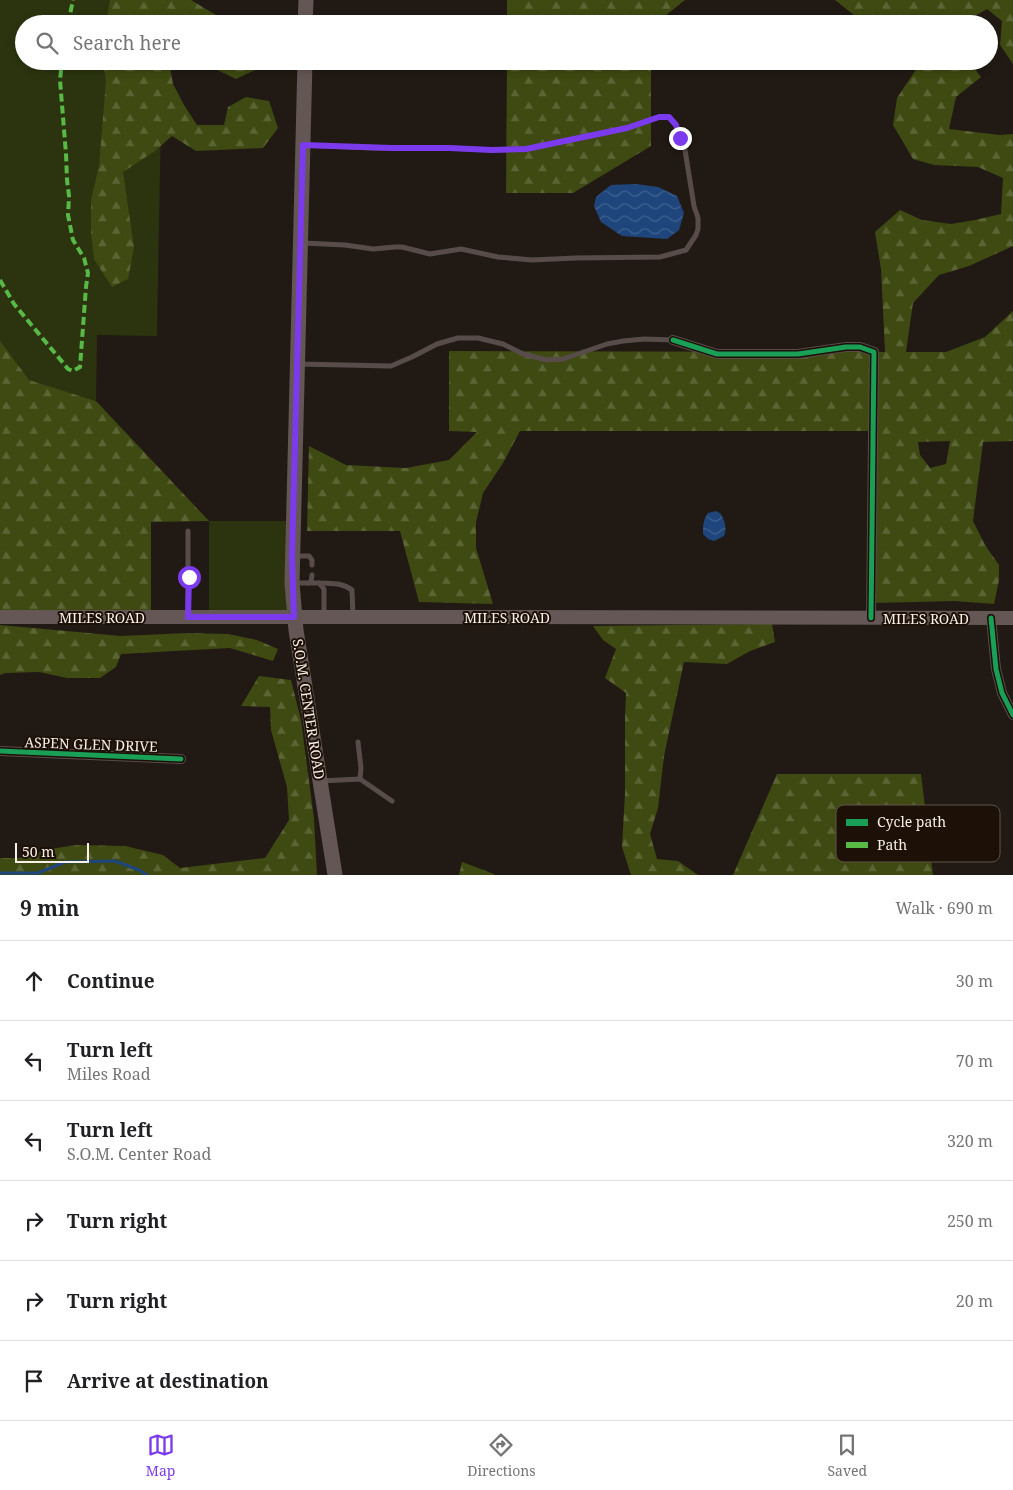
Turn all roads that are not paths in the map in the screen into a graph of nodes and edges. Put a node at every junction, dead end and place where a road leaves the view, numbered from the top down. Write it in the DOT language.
graph roads {
  1 [pos="306,0"];
  2 [pos="305,15"];
  3 [pos="305,70"];
  4 [pos="303,145"];
  5 [pos="301,243"];
  6 [pos="673,340"];
  7 [pos="298,364"];
  8 [pos="188,531"];
  9 [pos="292,556"];
  10 [pos="312,564"];
  11 [pos="312,575"];
  12 [pos="292,583"];
  13 [pos="308,583"];
  14 [pos="319,584"];
  15 [pos="188,617"];
  16 [pos="294,617"];
  17 [pos="324,617"];
  18 [pos="353,617"];
  19 [pos="0,618"];
  20 [pos="871,618"];
  21 [pos="991,618"];
  22 [pos="1013,618"];
  23 [pos="1013,715"];
  24 [pos="358,742"];
  25 [pos="0,751"];
  26 [pos="181,759"];
  27 [pos="360,779"];
  28 [pos="320,781"];
  29 [pos="392,801"];
  30 [pos="335,875"];
  1 -- 2 [label="main road"];
  3 -- 4 [label="main road, S.O.M. CENTER ROAD"];
  4 -- 5 [label="main road, S.O.M. CENTER ROAD"];
  4 -- 5 [label="lane"];
  5 -- 7 [label="main road, S.O.M. CENTER ROAD"];
  6 -- 7 [label="lane"];
  6 -- 20 [label="street"];
  7 -- 9 [label="main road, S.O.M. CENTER ROAD"];
  8 -- 15 [label="lane"];
  9 -- 10 [label="lane"];
  9 -- 12 [label="main road, S.O.M. CENTER ROAD"];
  11 -- 13 [label="lane"];
  12 -- 13 [label="lane"];
  12 -- 16 [label="main road, S.O.M. CENTER ROAD"];
  13 -- 14 [label="lane"];
  14 -- 17 [label="lane"];
  14 -- 18 [label="lane"];
  15 -- 16 [label="main road, MILES ROAD"];
  15 -- 19 [label="main road, MILES ROAD"];
  16 -- 17 [label="main road, MILES ROAD"];
  16 -- 28 [label="main road, S.O.M. CENTER ROAD"];
  17 -- 18 [label="main road, MILES ROAD"];
  18 -- 20 [label="main road, MILES ROAD"];
  20 -- 21 [label="main road, MILES ROAD"];
  21 -- 22 [label="main road, MILES ROAD"];
  21 -- 23 [label="street"];
  24 -- 27 [label="lane"];
  25 -- 26 [label="street, ASPEN GLEN DRIVE"];
  27 -- 28 [label="lane"];
  27 -- 29 [label="lane"];
  28 -- 30 [label="main road, S.O.M. CENTER ROAD"];
}
